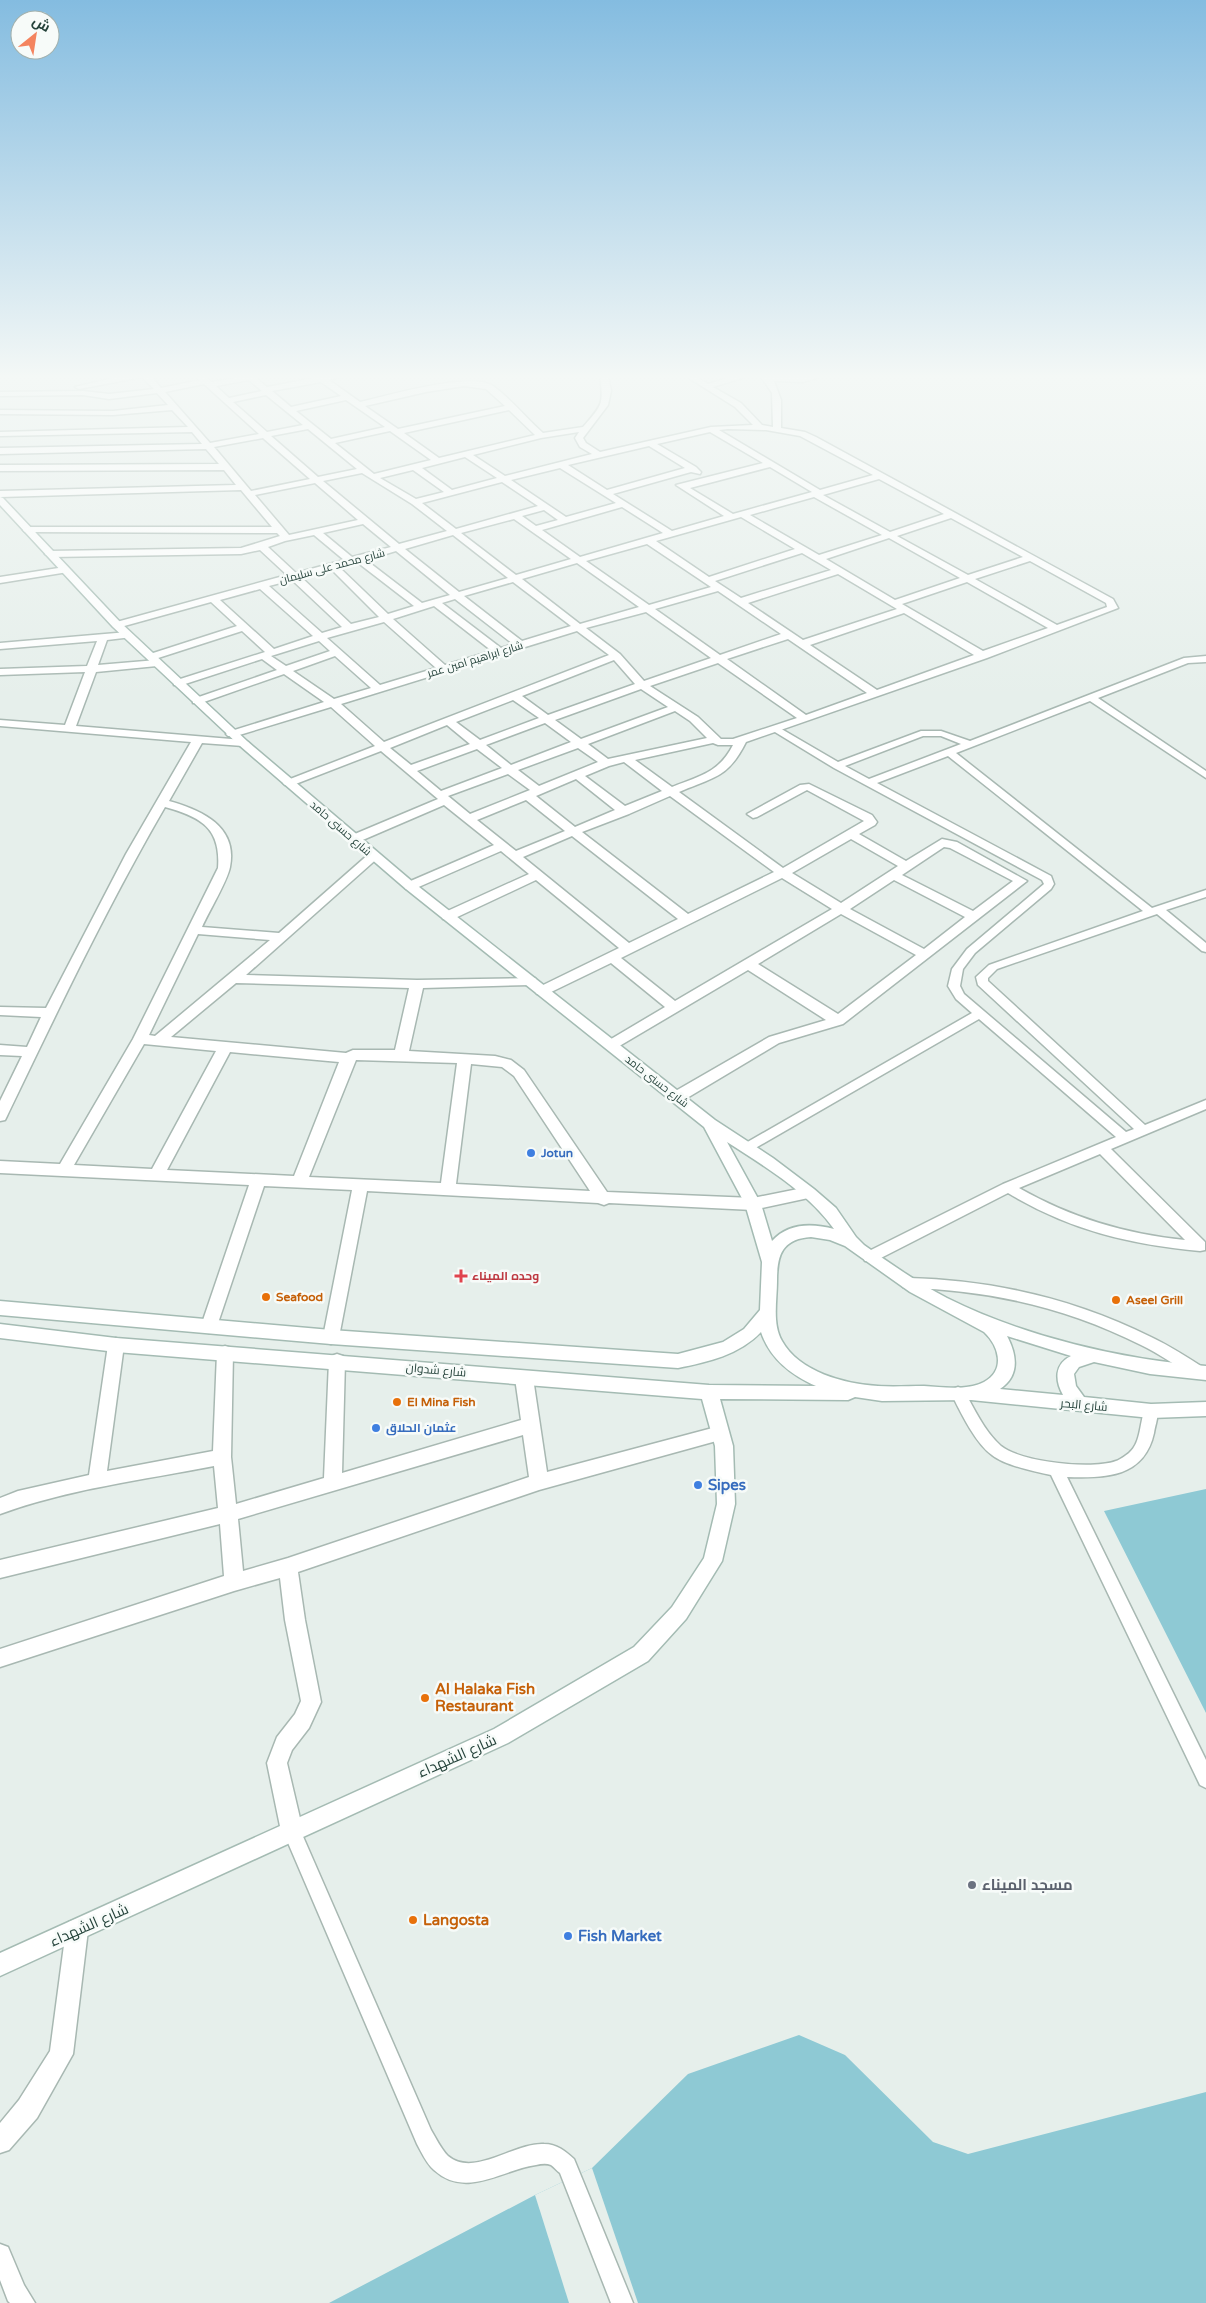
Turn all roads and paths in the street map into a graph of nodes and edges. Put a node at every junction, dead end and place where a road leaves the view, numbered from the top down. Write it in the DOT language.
graph roads {
  1 [pos="239,482"];
  2 [pos="304,482"];
  3 [pos="319,482"];
  4 [pos="381,482"];
  5 [pos="436,482"];
  6 [pos="495,482"];
  7 [pos="509,482"];
  8 [pos="589,482"];
  9 [pos="645,482"];
  10 [pos="675,482"];
  11 [pos="701,482"];
  12 [pos="801,482"];
  13 [pos="856,482"];
  14 [pos="891,482"];
  15 [pos="243,487"];
  16 [pos="683,487"];
  17 [pos="606,493"];
  18 [pos="818,493"];
  19 [pos="0,494"];
  20 [pos="249,494"];
  21 [pos="451,494"];
  22 [pos="0,500"];
  23 [pos="415,502"];
  24 [pos="623,504"];
  25 [pos="546,507"];
  26 [pos="742,514"];
  27 [pos="951,515"];
  28 [pos="516,516"];
  29 [pos="731,517"];
  30 [pos="566,520"];
  31 [pos="364,521"];
  32 [pos="535,529"];
  33 [pos="28,530"];
  34 [pos="316,532"];
  35 [pos="282,533"];
  36 [pos="456,533"];
  37 [pos="670,534"];
  38 [pos="889,535"];
  39 [pos="648,540"];
  40 [pos="262,546"];
  41 [pos="396,549"];
  42 [pos="802,550"];
  43 [pos="50,554"];
  44 [pos="1029,558"];
  45 [pos="817,559"];
  46 [pos="355,560"];
  47 [pos="578,560"];
  48 [pos="333,566"];
  49 [pos="65,570"];
  50 [pos="838,571"];
  51 [pos="292,577"];
  52 [pos="515,579"];
  53 [pos="967,579"];
  54 [pos="0,580"];
  55 [pos="708,580"];
  56 [pos="262,585"];
  57 [pos="719,588"];
  58 [pos="456,596"];
  59 [pos="213,599"];
  60 [pos="435,602"];
  61 [pos="740,602"];
  62 [pos="894,604"];
  63 [pos="421,607"];
  64 [pos="648,608"];
  65 [pos="904,610"];
  66 [pos="386,618"];
  67 [pos="118,625"];
  68 [pos="244,627"];
  69 [pos="578,627"];
  70 [pos="349,628"];
  71 [pos="1057,629"];
  72 [pos="128,635"];
  73 [pos="790,635"];
  74 [pos="102,638"];
  75 [pos="320,638"];
  76 [pos="802,644"];
  77 [pos="520,645"];
  78 [pos="0,646"];
  79 [pos="500,652"];
  80 [pos="336,653"];
  81 [pos="269,654"];
  82 [pos="616,656"];
  83 [pos="983,656"];
  84 [pos="720,659"];
  85 [pos="1206,659"];
  86 [pos="154,660"];
  87 [pos="92,669"];
  88 [pos="444,669"];
  89 [pos="283,671"];
  90 [pos="0,672"];
  91 [pos="178,683"];
  92 [pos="642,685"];
  93 [pos="378,689"];
  94 [pos="876,694"];
  95 [pos="514,695"];
  96 [pos="1091,697"];
  97 [pos="197,701"];
  98 [pos="333,703"];
  99 [pos="677,707"];
  100 [pos="805,719"];
  101 [pos="547,720"];
  102 [pos="448,721"];
  103 [pos="0,723"];
  104 [pos="69,729"];
  105 [pos="775,729"];
  106 [pos="232,734"];
  107 [pos="716,739"];
  108 [pos="198,740"];
  109 [pos="741,740"];
  110 [pos="243,743"];
  111 [pos="579,743"];
  112 [pos="479,745"];
  113 [pos="971,745"];
  114 [pos="383,747"];
  115 [pos="951,753"];
  116 [pos="625,758"];
  117 [pos="606,762"];
  118 [pos="837,766"];
  119 [pos="510,769"];
  120 [pos="409,770"];
  121 [pos="1206,774"];
  122 [pos="577,775"];
  123 [pos="289,783"];
  124 [pos="869,783"];
  125 [pos="671,792"];
  126 [pos="533,793"];
  127 [pos="443,798"];
  128 [pos="163,803"];
  129 [pos="625,812"];
  130 [pos="753,814"];
  131 [pos="469,819"];
  132 [pos="574,832"];
  133 [pos="851,834"];
  134 [pos="354,839"];
  135 [pos="502,846"];
  136 [pos="374,856"];
  137 [pos="514,856"];
  138 [pos="906,866"];
  139 [pos="783,874"];
  140 [pos="537,875"];
  141 [pos="892,876"];
  142 [pos="410,886"];
  143 [pos="1206,893"];
  144 [pos="841,909"];
  145 [pos="1154,911"];
  146 [pos="448,916"];
  147 [pos="974,917"];
  148 [pos="687,920"];
  149 [pos="195,930"];
  150 [pos="278,937"];
  151 [pos="628,949"];
  152 [pos="1206,949"];
  153 [pos="926,955"];
  154 [pos="612,957"];
  155 [pos="749,964"];
  156 [pos="232,979"];
  157 [pos="530,981"];
  158 [pos="417,984"];
  159 [pos="542,991"];
  160 [pos="674,1008"];
  161 [pos="0,1012"];
  162 [pos="50,1013"];
  163 [pos="980,1013"];
  164 [pos="838,1021"];
  165 [pos="140,1040"];
  166 [pos="157,1041"];
  167 [pos="611,1045"];
  168 [pos="226,1046"];
  169 [pos="0,1050"];
  170 [pos="31,1052"];
  171 [pos="401,1055"];
  172 [pos="348,1058"];
  173 [pos="465,1058"];
  174 [pos="677,1097"];
  175 [pos="1206,1104"];
  176 [pos="0,1116"];
  177 [pos="710,1124"];
  178 [pos="1143,1130"];
  179 [pos="1125,1138"];
  180 [pos="748,1147"];
  181 [pos="1102,1148"];
  182 [pos="0,1167"];
  183 [pos="64,1170"];
  184 [pos="157,1174"];
  185 [pos="259,1179"];
  186 [pos="300,1181"];
  187 [pos="362,1185"];
  188 [pos="1008,1187"];
  189 [pos="448,1190"];
  190 [pos="808,1193"];
  191 [pos="604,1199"];
  192 [pos="753,1204"];
  193 [pos="851,1242"];
  194 [pos="870,1257"];
  195 [pos="770,1261"];
  196 [pos="908,1283"];
  197 [pos="0,1308"];
  198 [pos="768,1312"];
  199 [pos="974,1319"];
  200 [pos="209,1326"];
  201 [pos="0,1332"];
  202 [pos="331,1337"];
  203 [pos="116,1344"];
  204 [pos="225,1353"];
  205 [pos="1094,1355"];
  206 [pos="337,1362"];
  207 [pos="1204,1373"];
  208 [pos="524,1378"];
  209 [pos="709,1392"];
  210 [pos="960,1393"];
  211 [pos="872,1394"];
  212 [pos="1079,1404"];
  213 [pos="1206,1409"];
  214 [pos="1152,1411"];
  215 [pos="531,1425"];
  216 [pos="720,1433"];
  217 [pos="222,1457"];
  218 [pos="1056,1470"];
  219 [pos="98,1481"];
  220 [pos="539,1482"];
  221 [pos="333,1483"];
  222 [pos="0,1506"];
  223 [pos="228,1514"];
  224 [pos="288,1567"];
  225 [pos="0,1569"];
  226 [pos="234,1582"];
  227 [pos="0,1658"];
  228 [pos="1206,1779"];
  229 [pos="292,1831"];
  230 [pos="77,1930"];
  231 [pos="0,1965"];
  232 [pos="0,2142"];
  233 [pos="0,2255"];
  234 [pos="24,2303"];
  235 [pos="622,2303"];
  1 -- 15 [label="street"];
  2 -- 20 [label="street"];
  3 -- 31 [label="street"];
  4 -- 23 [label="street"];
  5 -- 21 [label="street"];
  6 -- 21 [label="street"];
  7 -- 25 [label="street"];
  8 -- 17 [label="street"];
  9 -- 17 [label="street"];
  10 -- 16 [label="street"];
  11 -- 16 [label="street"];
  12 -- 18 [label="street"];
  13 -- 18 [label="street"];
  14 -- 27 [label="street"];
  15 -- 19 [label="street"];
  15 -- 20 [label="street"];
  16 -- 29 [label="street"];
  17 -- 24 [label="street"];
  18 -- 26 [label="street"];
  18 -- 38 [label="street"];
  20 -- 35 [label="street"];
  21 -- 23 [label="street"];
  22 -- 33 [label="street, شارع حسنى حامد"];
  23 -- 36 [label="street"];
  24 -- 30 [label="street"];
  24 -- 37 [label="street"];
  25 -- 28 [label="street, شارع محمد على سليمان"];
  25 -- 30 [label="street"];
  26 -- 29 [label="street"];
  26 -- 42 [label="street"];
  27 -- 38 [label="street"];
  27 -- 44 [label="street"];
  28 -- 32 [label="street"];
  28 -- 36 [label="street, شارع محمد على سليمان"];
  29 -- 37 [label="street"];
  30 -- 32 [label="street"];
  31 -- 34 [label="street"];
  31 -- 41 [label="street"];
  32 -- 47 [label="street"];
  33 -- 35 [label="street"];
  33 -- 43 [label="street, شارع حسنى حامد"];
  34 -- 35 [label="street"];
  34 -- 46 [label="street"];
  35 -- 40 [label="street"];
  36 -- 41 [label="street, شارع محمد على سليمان"];
  36 -- 52 [label="street"];
  37 -- 39 [label="street"];
  38 -- 45 [label="street"];
  38 -- 53 [label="street"];
  39 -- 47 [label="street"];
  39 -- 55 [label="street"];
  40 -- 43 [label="street"];
  40 -- 51 [label="street"];
  41 -- 46 [label="street, شارع محمد على سليمان"];
  41 -- 58 [label="street"];
  42 -- 45 [label="street"];
  42 -- 55 [label="street"];
  43 -- 49 [label="street, شارع حسنى حامد"];
  44 -- 53 [label="street"];
  44 -- 71 [label="street"];
  45 -- 50 [label="street"];
  46 -- 48 [label="street, شارع محمد على سليمان"];
  46 -- 63 [label="street"];
  47 -- 52 [label="street"];
  47 -- 64 [label="street"];
  48 -- 51 [label="street, شارع محمد على سليمان"];
  48 -- 66 [label="street"];
  49 -- 54 [label="street"];
  49 -- 67 [label="street, شارع حسنى حامد"];
  50 -- 61 [label="street"];
  50 -- 62 [label="street"];
  51 -- 56 [label="street, شارع محمد على سليمان"];
  51 -- 70 [label="street"];
  52 -- 58 [label="street"];
  52 -- 69 [label="street"];
  53 -- 62 [label="street"];
  53 -- 71 [label="street"];
  55 -- 57 [label="street"];
  56 -- 59 [label="street, شارع محمد على سليمان"];
  56 -- 75 [label="street"];
  57 -- 61 [label="street"];
  57 -- 64 [label="street, شارع ابراهيم امين عمر"];
  58 -- 60 [label="street"];
  58 -- 77 [label="street"];
  59 -- 67 [label="street, شارع محمد على سليمان"];
  59 -- 68 [label="street"];
  60 -- 63 [label="street"];
  60 -- 79 [label="street"];
  61 -- 73 [label="street"];
  62 -- 65 [label="street"];
  63 -- 66 [label="street"];
  64 -- 69 [label="street, شارع ابراهيم امين عمر"];
  64 -- 84 [label="street"];
  65 -- 76 [label="street"];
  65 -- 83 [label="street"];
  66 -- 70 [label="street"];
  66 -- 88 [label="street"];
  67 -- 72 [label="street, شارع حسنى حامد"];
  68 -- 81 [label="street"];
  68 -- 86 [label="street"];
  69 -- 77 [label="street, شارع ابراهيم امين عمر"];
  69 -- 82 [label="street"];
  70 -- 75 [label="street"];
  71 -- 83 [label="street"];
  72 -- 74 [label="street"];
  72 -- 86 [label="street, شارع حسنى حامد"];
  73 -- 76 [label="street"];
  73 -- 84 [label="street"];
  74 -- 78 [label="street"];
  74 -- 87 [label="street"];
  75 -- 80 [label="street"];
  75 -- 81 [label="street"];
  76 -- 94 [label="street"];
  77 -- 79 [label="street, شارع ابراهيم امين عمر"];
  79 -- 88 [label="street, شارع ابراهيم امين عمر"];
  80 -- 89 [label="street"];
  80 -- 93 [label="street"];
  81 -- 89 [label="street"];
  81 -- 91 [label="street"];
  82 -- 92 [label="street"];
  82 -- 95 [label="street"];
  83 -- 94 [label="street"];
  84 -- 92 [label="street"];
  84 -- 100 [label="street"];
  85 -- 96 [label="lane"];
  86 -- 87 [label="street"];
  86 -- 91 [label="street, شارع حسنى حامد"];
  87 -- 90 [label="street"];
  87 -- 104 [label="street"];
  88 -- 93 [label="street, شارع ابراهيم امين عمر"];
  89 -- 97 [label="street"];
  89 -- 98 [label="street"];
  91 -- 97 [label="street, شارع حسنى حامد"];
  92 -- 99 [label="street"];
  92 -- 101 [label="street"];
  93 -- 98 [label="street, شارع ابراهيم امين عمر"];
  94 -- 100 [label="street"];
  95 -- 101 [label="street"];
  95 -- 102 [label="street"];
  96 -- 113 [label="lane"];
  96 -- 121 [label="lane"];
  97 -- 106 [label="street, شارع حسنى حامد"];
  98 -- 106 [label="street, شارع ابراهيم امين عمر"];
  98 -- 114 [label="street"];
  99 -- 107 [label="street"];
  99 -- 111 [label="street"];
  100 -- 105 [label="street"];
  101 -- 111 [label="street"];
  101 -- 112 [label="street"];
  102 -- 112 [label="street"];
  102 -- 114 [label="street"];
  103 -- 104 [label="street"];
  104 -- 108 [label="street"];
  105 -- 109 [label="street"];
  105 -- 118 [label="lane"];
  106 -- 110 [label="street, شارع حسنى حامد"];
  107 -- 109 [label="street"];
  107 -- 116 [label="street"];
  108 -- 110 [label="street"];
  108 -- 128 [label="street"];
  109 -- 125 [label="street"];
  110 -- 123 [label="street, شارع حسنى حامد"];
  111 -- 117 [label="street"];
  111 -- 119 [label="street"];
  112 -- 119 [label="street"];
  112 -- 120 [label="street"];
  113 -- 115 [label="lane"];
  113 -- 118 [label="lane"];
  114 -- 120 [label="street"];
  114 -- 123 [label="street"];
  115 -- 124 [label="lane"];
  115 -- 145 [label="lane"];
  116 -- 117 [label="street"];
  116 -- 125 [label="street"];
  117 -- 122 [label="street"];
  118 -- 124 [label="lane"];
  119 -- 126 [label="street"];
  119 -- 127 [label="street"];
  120 -- 127 [label="street"];
  122 -- 126 [label="street"];
  122 -- 129 [label="street"];
  123 -- 134 [label="street, شارع حسنى حامد"];
  124 -- 163 [label="lane"];
  125 -- 129 [label="street"];
  125 -- 139 [label="street"];
  126 -- 131 [label="street"];
  126 -- 132 [label="street"];
  127 -- 131 [label="street"];
  127 -- 134 [label="street"];
  128 -- 149 [label="street"];
  128 -- 162 [label="street"];
  129 -- 132 [label="street"];
  130 -- 133 [label="street"];
  131 -- 135 [label="street"];
  132 -- 137 [label="street"];
  132 -- 148 [label="street"];
  133 -- 138 [label="street"];
  133 -- 139 [label="street"];
  134 -- 136 [label="street, شارع حسنى حامد"];
  135 -- 137 [label="street"];
  135 -- 142 [label="street"];
  136 -- 142 [label="street, شارع حسنى حامد"];
  136 -- 150 [label="street"];
  137 -- 140 [label="street"];
  138 -- 141 [label="street"];
  138 -- 147 [label="street"];
  139 -- 144 [label="street"];
  139 -- 148 [label="street"];
  140 -- 146 [label="street"];
  140 -- 151 [label="street"];
  141 -- 144 [label="street"];
  141 -- 147 [label="street"];
  142 -- 146 [label="street, شارع حسنى حامد"];
  143 -- 145 [label="lane"];
  144 -- 153 [label="street"];
  144 -- 155 [label="street"];
  145 -- 152 [label="lane"];
  145 -- 178 [label="lane"];
  146 -- 157 [label="street, شارع حسنى حامد"];
  147 -- 153 [label="street"];
  148 -- 151 [label="street"];
  149 -- 150 [label="street"];
  149 -- 165 [label="street"];
  150 -- 156 [label="street"];
  151 -- 154 [label="street"];
  153 -- 164 [label="street"];
  154 -- 159 [label="street"];
  154 -- 160 [label="street"];
  155 -- 160 [label="street"];
  155 -- 164 [label="street"];
  156 -- 158 [label="street"];
  156 -- 166 [label="street"];
  157 -- 158 [label="street"];
  157 -- 159 [label="street, شارع حسنى حامد"];
  158 -- 171 [label="street"];
  159 -- 167 [label="street, شارع حسنى حامد"];
  160 -- 167 [label="street"];
  161 -- 162 [label="street"];
  162 -- 170 [label="street"];
  163 -- 179 [label="lane"];
  163 -- 180 [label="lane"];
  164 -- 174 [label="street"];
  165 -- 166 [label="street"];
  165 -- 183 [label="street"];
  166 -- 168 [label="street"];
  167 -- 174 [label="street, شارع حسنى حامد"];
  168 -- 172 [label="street"];
  168 -- 184 [label="street"];
  169 -- 170 [label="street"];
  170 -- 176 [label="street"];
  171 -- 172 [label="street"];
  171 -- 173 [label="street"];
  172 -- 186 [label="street"];
  173 -- 189 [label="street"];
  173 -- 191 [label="street"];
  174 -- 177 [label="street, شارع حسنى حامد"];
  175 -- 178 [label="lane"];
  177 -- 180 [label="street, شارع حسنى حامد"];
  177 -- 192 [label="street, شارع حسنى حامد"];
  178 -- 179 [label="lane"];
  179 -- 181 [label="lane"];
  180 -- 190 [label="street, شارع حسنى حامد"];
  181 -- 188 [label="lane"];
  181 -- 188 [label="lane"];
  182 -- 183 [label="street"];
  183 -- 184 [label="street"];
  184 -- 185 [label="street"];
  185 -- 186 [label="street"];
  185 -- 200 [label="street"];
  186 -- 187 [label="street"];
  187 -- 189 [label="street"];
  187 -- 202 [label="street"];
  188 -- 194 [label="lane"];
  189 -- 191 [label="street"];
  190 -- 192 [label="street"];
  190 -- 193 [label="street, شارع حسنى حامد"];
  191 -- 192 [label="street"];
  192 -- 195 [label="street, شارع حسنى حامد"];
  193 -- 194 [label="street"];
  193 -- 195 [label="street"];
  194 -- 196 [label="street"];
  195 -- 198 [label="street"];
  196 -- 199 [label="street"];
  196 -- 207 [label="lane"];
  197 -- 200 [label="street, شارع شدوان"];
  198 -- 202 [label="street, شارع شدوان"];
  198 -- 211 [label="street"];
  199 -- 205 [label="street"];
  199 -- 210 [label="street"];
  200 -- 202 [label="street, شارع شدوان"];
  201 -- 203 [label="street, شارع شدوان"];
  203 -- 204 [label="street, شارع شدوان"];
  203 -- 219 [label="street"];
  204 -- 206 [label="street, شارع شدوان"];
  204 -- 217 [label="street"];
  205 -- 207 [label="street"];
  205 -- 212 [label="street"];
  206 -- 208 [label="street, شارع شدوان"];
  206 -- 221 [label="street"];
  208 -- 209 [label="street, شارع شدوان"];
  208 -- 215 [label="street"];
  209 -- 211 [label="street, شارع شدوان"];
  209 -- 216 [label="street, شارع الشهداء"];
  210 -- 211 [label="street"];
  210 -- 212 [label="street, شارع البحر"];
  210 -- 218 [label="lane"];
  212 -- 214 [label="street, شارع البحر"];
  213 -- 214 [label="street, شارع البحر"];
  214 -- 218 [label="lane"];
  215 -- 220 [label="street"];
  215 -- 221 [label="street"];
  216 -- 220 [label="street"];
  216 -- 229 [label="street, شارع الشهداء"];
  217 -- 219 [label="street"];
  217 -- 223 [label="street"];
  218 -- 228 [label="lane"];
  219 -- 222 [label="street"];
  220 -- 224 [label="street"];
  221 -- 223 [label="street"];
  223 -- 225 [label="street"];
  223 -- 226 [label="street"];
  224 -- 226 [label="street"];
  224 -- 229 [label="street"];
  226 -- 227 [label="street"];
  229 -- 230 [label="street, شارع الشهداء"];
  229 -- 235 [label="lane"];
  230 -- 231 [label="street, شارع الشهداء"];
  230 -- 232 [label="street"];
  233 -- 234 [label="lane"];
}
